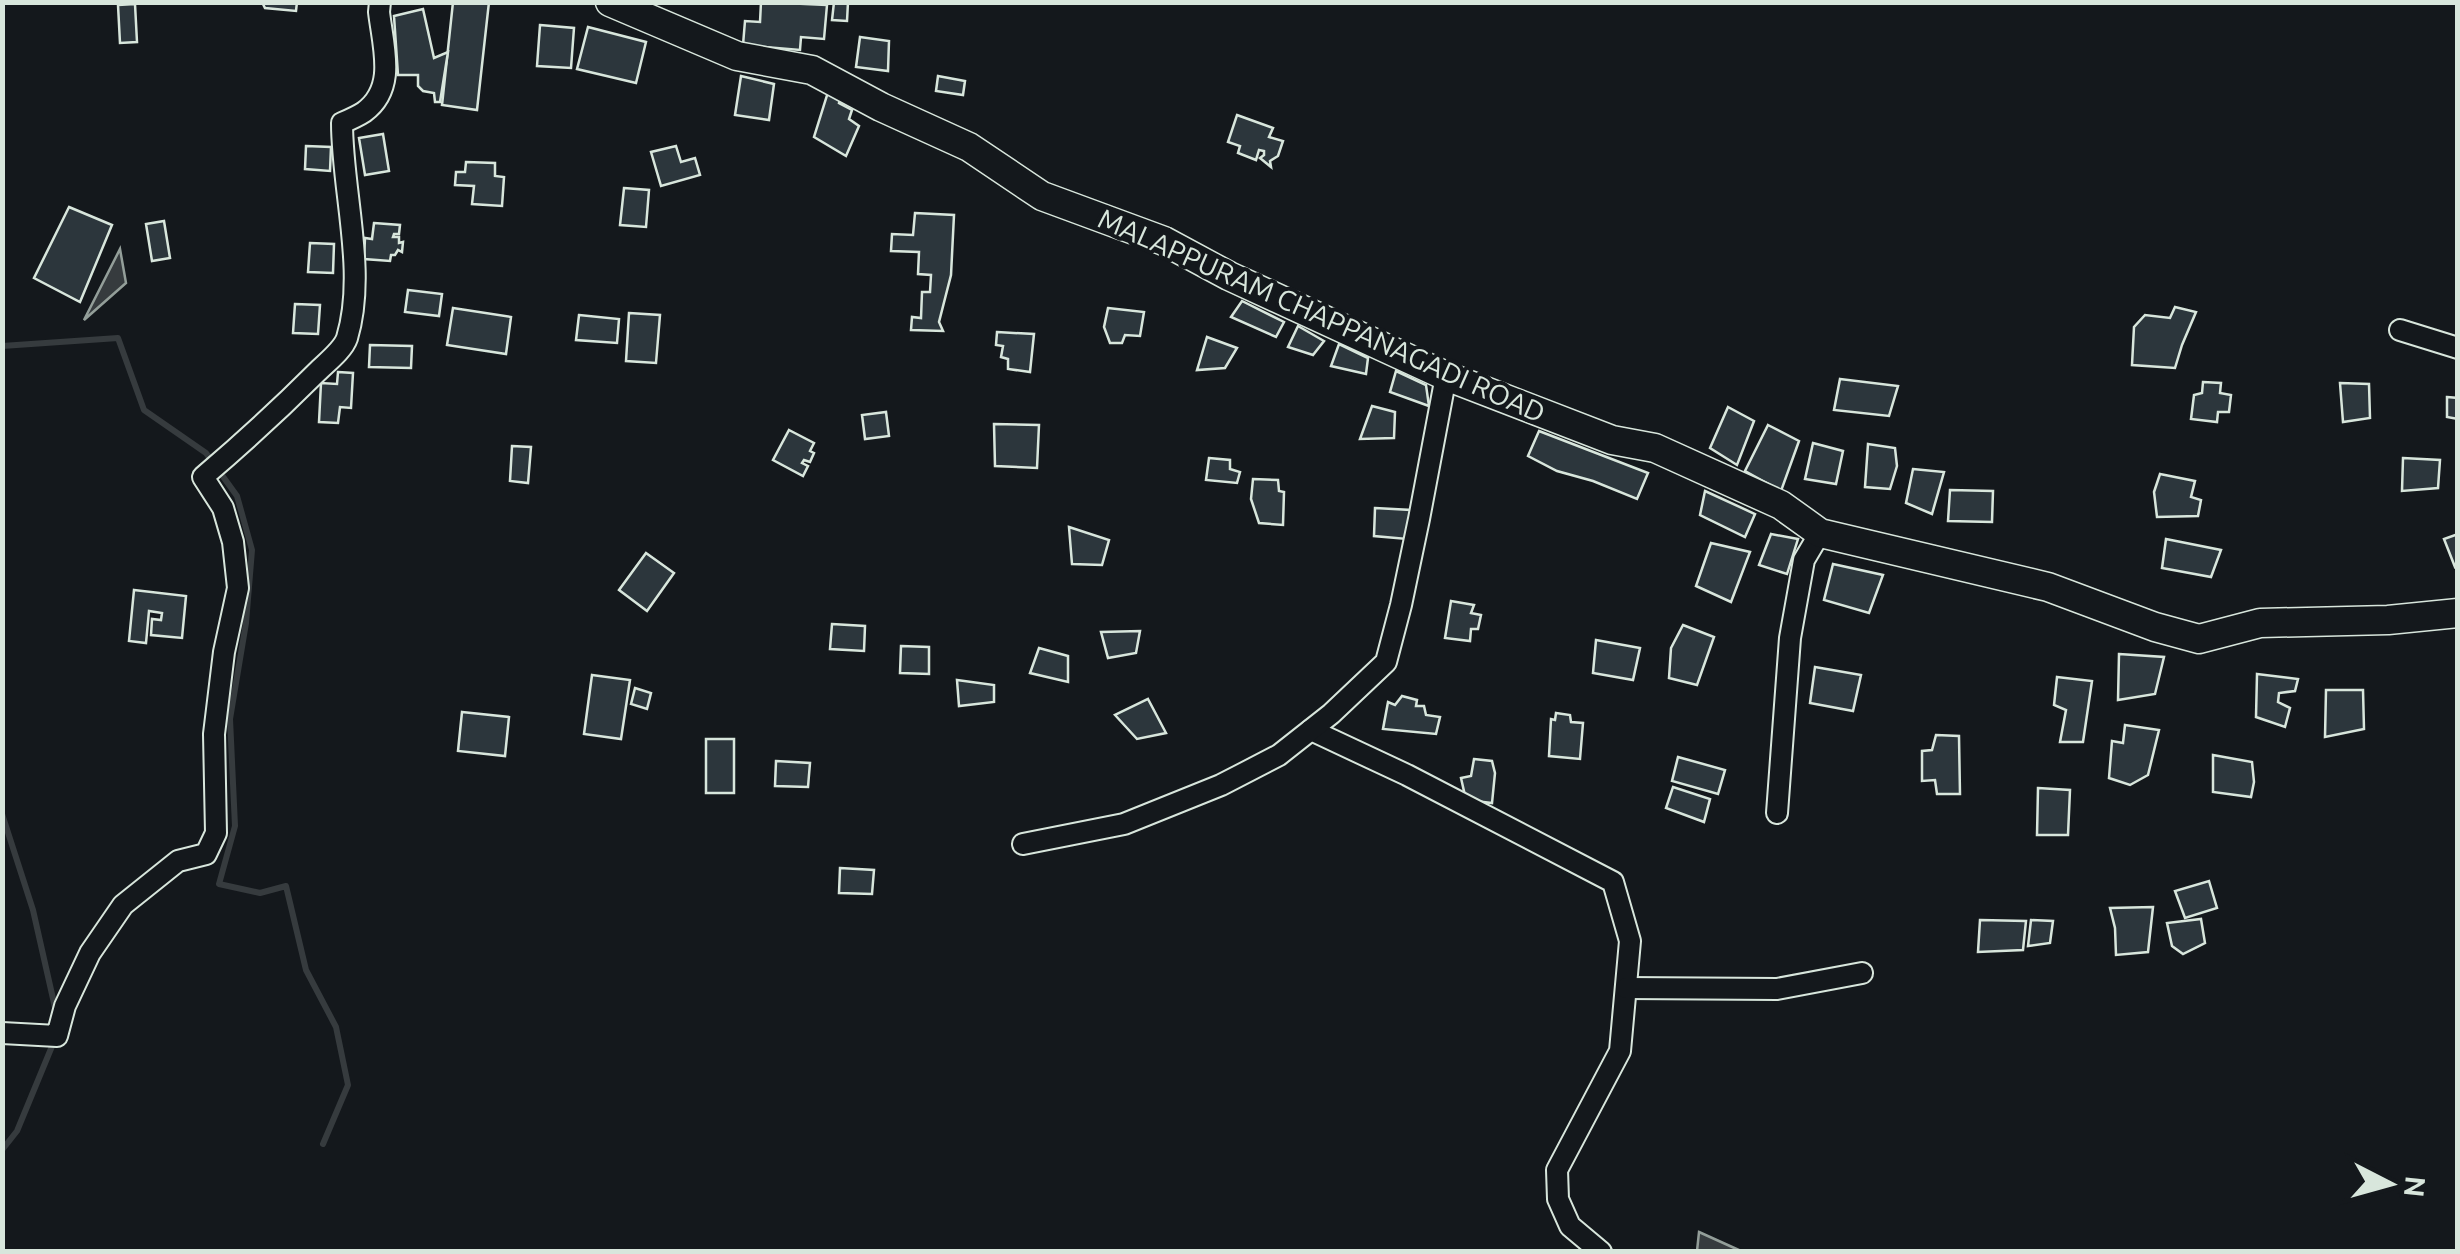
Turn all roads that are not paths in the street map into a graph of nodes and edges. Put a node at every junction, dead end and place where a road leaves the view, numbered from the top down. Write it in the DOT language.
graph roads {
  1 [pos="380,2"];
  2 [pos="610,2"];
  3 [pos="665,14"];
  4 [pos="2400,330"];
  5 [pos="2458,348"];
  6 [pos="1446,376"];
  7 [pos="1820,533"];
  8 [pos="2458,613"];
  9 [pos="1311,730"];
  10 [pos="1777,813"];
  11 [pos="1023,844"];
  12 [pos="1862,973"];
  13 [pos="1626,988"];
  14 [pos="2,1033"];
  15 [pos="1602,1252"];
  1 -- 14 [label="street"];
  2 -- 3 [label="street, MALAPPURAM CHAPPANAGADI ROAD"];
  3 -- 6 [label="street, MALAPPURAM CHAPPANAGADI ROAD"];
  4 -- 5 [label="street"];
  6 -- 7 [label="street, MALAPPURAM CHAPPANAGADI ROAD"];
  6 -- 9 [label="street"];
  7 -- 8 [label="street, MALAPPURAM CHAPPANAGADI ROAD"];
  7 -- 10 [label="street"];
  9 -- 11 [label="street"];
  9 -- 13 [label="street"];
  12 -- 13 [label="street"];
  13 -- 15 [label="street"];
}
